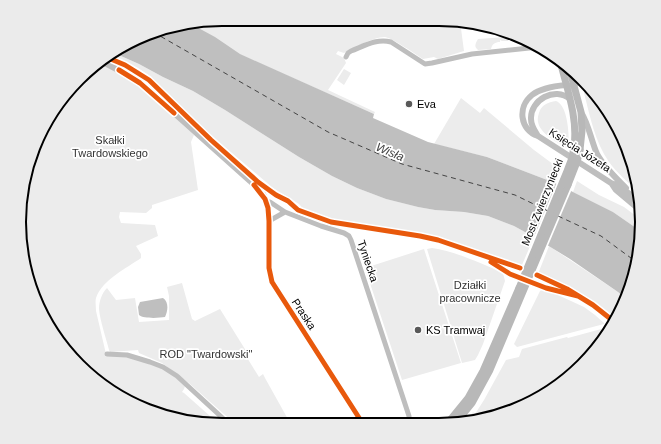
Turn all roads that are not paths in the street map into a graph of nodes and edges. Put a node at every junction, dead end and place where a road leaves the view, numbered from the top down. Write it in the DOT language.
graph roads {
  1 [pos="530,48"];
  2 [pos="346,57"];
  3 [pos="107,64"];
  4 [pos="562,70"];
  5 [pos="572,78"];
  6 [pos="578,83"];
  7 [pos="566,85"];
  8 [pos="574,85"];
  9 [pos="570,100"];
  10 [pos="581,112"];
  11 [pos="538,136"];
  12 [pos="577,148"];
  13 [pos="611,183"];
  14 [pos="633,196"];
  15 [pos="633,197"];
  16 [pos="267,202"];
  17 [pos="634,206"];
  18 [pos="285,212"];
  19 [pos="269,221"];
  20 [pos="521,289"];
  21 [pos="107,354"];
  22 [pos="461,417"];
  23 [pos="222,418"];
  24 [pos="359,418"];
  25 [pos="409,418"];
  26 [pos="451,418"];
  1 -- 2 [label="street"];
  3 -- 16 [label="street, Tyniecka"];
  4 -- 7 [label="main road"];
  5 -- 8 [label="main road, Księcia Józefa"];
  6 -- 8 [label="street"];
  7 -- 8 [label="street, Księcia Józefa"];
  7 -- 9 [label="main road"];
  7 -- 11 [label="street, Księcia Józefa"];
  8 -- 10 [label="main road, Księcia Józefa"];
  9 -- 11 [label="street, Księcia Józefa"];
  9 -- 12 [label="main road, Most Zwierzyniecki"];
  10 -- 12 [label="main road, Most Zwierzyniecki"];
  10 -- 14 [label="street, Księcia Józefa"];
  11 -- 13 [label="street, Księcia Józefa"];
  12 -- 20 [label="main road, Most Zwierzyniecki, bridge"];
  13 -- 15 [label="street, Księcia Józefa"];
  13 -- 17 [label="street, Księcia Józefa"];
  16 -- 18 [label="street, Tyniecka"];
  16 -- 19 [label="street, Praska"];
  18 -- 19 [label="street"];
  18 -- 25 [label="street, Tyniecka"];
  19 -- 24 [label="street, Praska"];
  20 -- 22 [label="main road"];
  20 -- 26 [label="main road"];
  21 -- 23 [label="street"];
}
